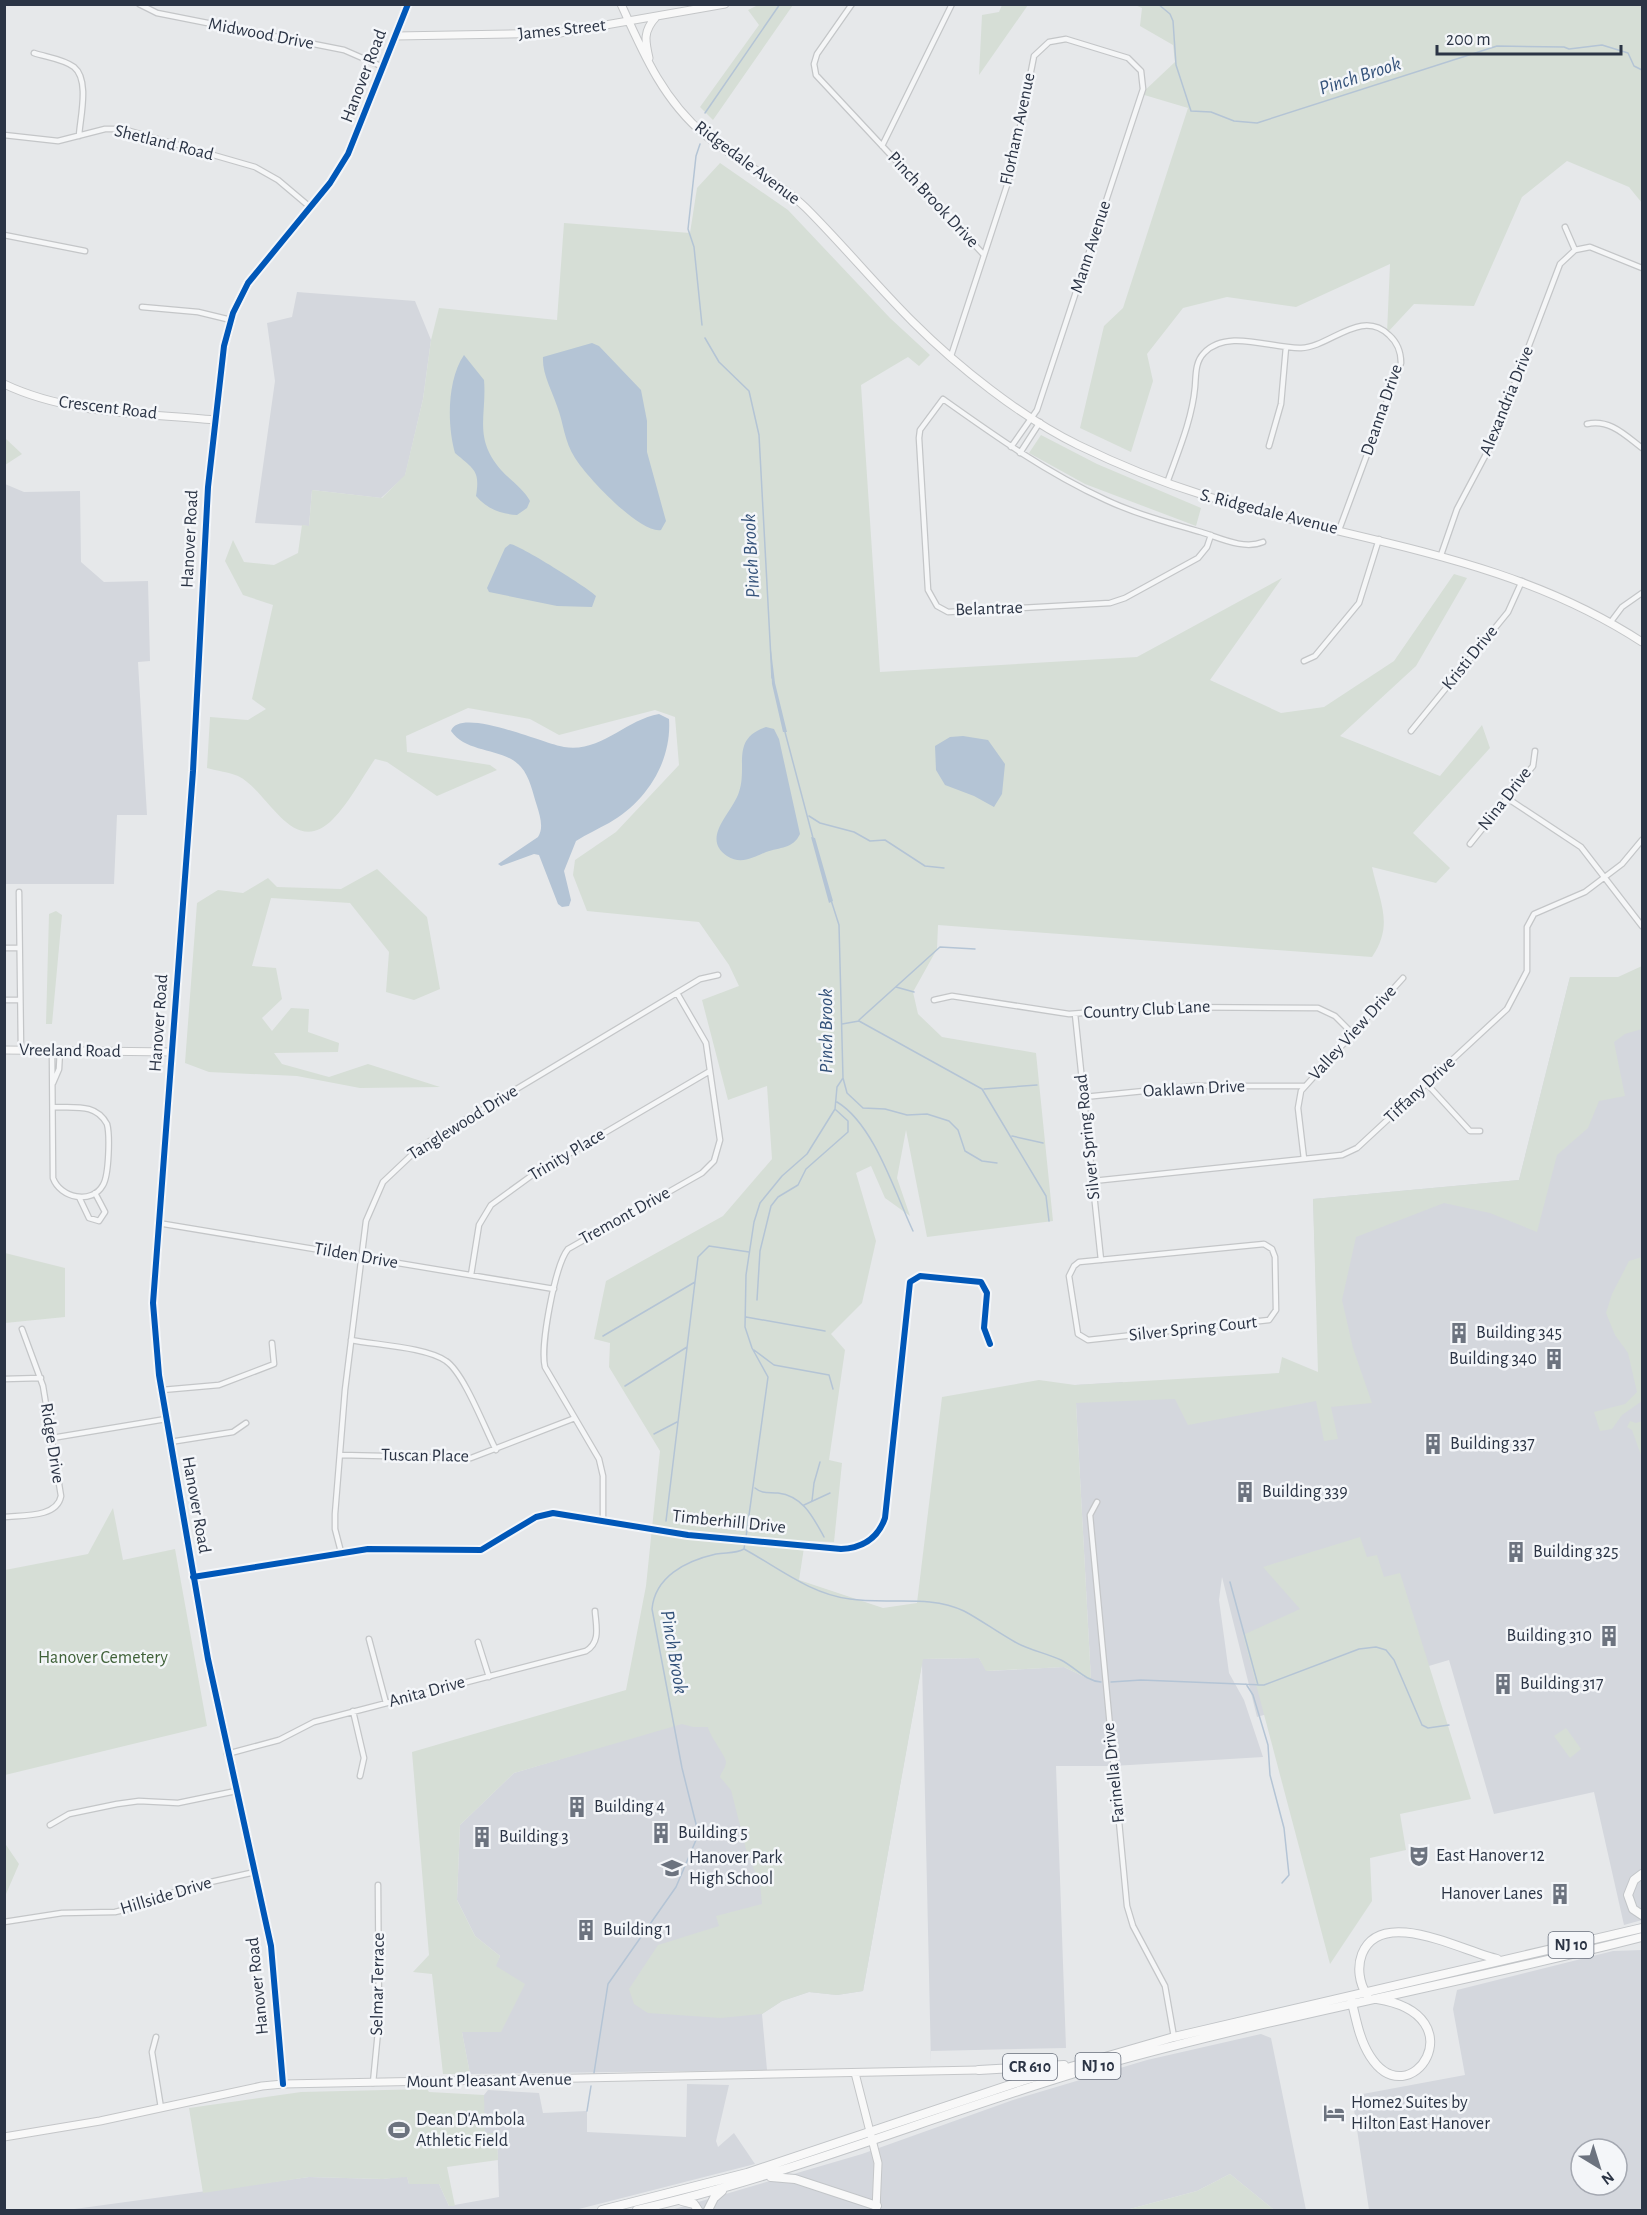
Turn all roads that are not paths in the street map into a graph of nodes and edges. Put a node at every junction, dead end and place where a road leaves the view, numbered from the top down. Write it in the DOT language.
graph roads {
  1 [pos="139,4"];
  2 [pos="408,4"];
  3 [pos="621,4"];
  4 [pos="725,4"];
  5 [pos="852,4"];
  6 [pos="952,4"];
  7 [pos="656,17"];
  8 [pos="629,22"];
  9 [pos="396,36"];
  10 [pos="34,53"];
  11 [pos="383,67"];
  12 [pos="651,69"];
  13 [pos="1142,75"];
  14 [pos="4,135"];
  15 [pos="79,136"];
  16 [pos="882,146"];
  17 [pos="310,207"];
  18 [pos="1565,227"];
  19 [pos="4,235"];
  20 [pos="1575,250"];
  21 [pos="85,251"];
  22 [pos="984,255"];
  23 [pos="1642,268"];
  24 [pos="142,307"];
  25 [pos="231,320"];
  26 [pos="921,330"];
  27 [pos="1286,347"];
  28 [pos="951,356"];
  29 [pos="4,384"];
  30 [pos="1032,417"];
  31 [pos="214,420"];
  32 [pos="1040,422"];
  33 [pos="1587,424"];
  34 [pos="1269,446"];
  35 [pos="1011,447"];
  36 [pos="1642,448"];
  37 [pos="1020,453"];
  38 [pos="1167,483"];
  39 [pos="1339,530"];
  40 [pos="1211,535"];
  41 [pos="1379,539"];
  42 [pos="1263,542"];
  43 [pos="1441,555"];
  44 [pos="1522,580"];
  45 [pos="1642,593"];
  46 [pos="1610,623"];
  47 [pos="1642,642"];
  48 [pos="1304,661"];
  49 [pos="1411,731"];
  50 [pos="1535,751"];
  51 [pos="1508,798"];
  52 [pos="1642,840"];
  53 [pos="1470,844"];
  54 [pos="1605,877"];
  55 [pos="19,892"];
  56 [pos="1642,926"];
  57 [pos="4,948"];
  58 [pos="19,948"];
  59 [pos="718,975"];
  60 [pos="1403,978"];
  61 [pos="677,993"];
  62 [pos="4,1000"];
  63 [pos="20,1000"];
  64 [pos="934,1000"];
  65 [pos="1076,1014"];
  66 [pos="1352,1033"];
  67 [pos="4,1050"];
  68 [pos="21,1050"];
  69 [pos="56,1050"];
  70 [pos="172,1052"];
  71 [pos="710,1071"];
  72 [pos="1427,1084"];
  73 [pos="1304,1086"];
  74 [pos="1084,1097"];
  75 [pos="54,1107"];
  76 [pos="1480,1131"];
  77 [pos="1304,1159"];
  78 [pos="1093,1180"];
  79 [pos="95,1193"];
  80 [pos="79,1197"];
  81 [pos="158,1223"];
  82 [pos="361,1257"];
  83 [pos="1101,1260"];
  84 [pos="471,1275"];
  85 [pos="554,1289"];
  86 [pos="22,1329"];
  87 [pos="351,1340"];
  88 [pos="272,1343"];
  89 [pos="990,1344"];
  90 [pos="4,1378"];
  91 [pos="41,1378"];
  92 [pos="162,1390"];
  93 [pos="575,1418"];
  94 [pos="166,1419"];
  95 [pos="246,1423"];
  96 [pos="52,1438"];
  97 [pos="170,1442"];
  98 [pos="496,1450"];
  99 [pos="340,1455"];
  100 [pos="1096,1502"];
  101 [pos="4,1517"];
  102 [pos="603,1520"];
  103 [pos="341,1552"];
  104 [pos="193,1577"];
  105 [pos="595,1611"];
  106 [pos="369,1639"];
  107 [pos="478,1642"];
  108 [pos="489,1677"];
  109 [pos="386,1703"];
  110 [pos="353,1712"];
  111 [pos="227,1754"];
  112 [pos="360,1776"];
  113 [pos="236,1791"];
  114 [pos="50,1825"];
  115 [pos="255,1872"];
  116 [pos="1642,1874"];
  117 [pos="378,1885"];
  118 [pos="1642,1915"];
  119 [pos="4,1922"];
  120 [pos="1642,1928"];
  121 [pos="1642,1937"];
  122 [pos="1500,1960"];
  123 [pos="1364,1991"];
  124 [pos="1351,1999"];
  125 [pos="1372,1999"];
  126 [pos="156,2037"];
  127 [pos="1174,2037"];
  128 [pos="1080,2063"];
  129 [pos="979,2070"];
  130 [pos="855,2073"];
  131 [pos="373,2083"];
  132 [pos="283,2084"];
  133 [pos="161,2108"];
  134 [pos="4,2137"];
  135 [pos="871,2137"];
  136 [pos="752,2180"];
  137 [pos="727,2188"];
  138 [pos="680,2200"];
  139 [pos="877,2208"];
  140 [pos="602,2211"];
  141 [pos="637,2211"];
  142 [pos="698,2211"];
  143 [pos="708,2211"];
  1 -- 11 [label="street, Midwood Drive"];
  2 -- 9 [label="street, Hanover Road"];
  3 -- 8 [label="street, Ridgedale Avenue"];
  4 -- 7 [label="street, James Street"];
  5 -- 16 [label="street, Pinch Brook Drive"];
  6 -- 16 [label="street, Pinch Brook Drive"];
  7 -- 8 [label="street, James Street"];
  7 -- 12 [label="street"];
  8 -- 9 [label="street, James Street"];
  8 -- 12 [label="street, Ridgedale Avenue"];
  9 -- 11 [label="street, Hanover Road"];
  10 -- 15 [label="street"];
  11 -- 17 [label="street, Hanover Road"];
  12 -- 26 [label="street, Ridgedale Avenue"];
  13 -- 22 [label="street, Florham Avenue"];
  13 -- 30 [label="street, Mann Avenue"];
  14 -- 15 [label="street, Shetland Road"];
  15 -- 17 [label="street, Shetland Road"];
  16 -- 22 [label="street, Pinch Brook Drive"];
  17 -- 25 [label="street, Hanover Road"];
  18 -- 20 [label="street"];
  19 -- 21 [label="street"];
  20 -- 23 [label="street"];
  20 -- 43 [label="street, Alexandria Drive"];
  22 -- 28 [label="street, Florham Avenue"];
  24 -- 25 [label="street"];
  25 -- 31 [label="street, Hanover Road"];
  26 -- 28 [label="street, S. Ridgedale Avenue"];
  27 -- 34 [label="street"];
  27 -- 38 [label="street, Deanna Drive"];
  27 -- 39 [label="street, Deanna Drive"];
  28 -- 30 [label="street, S. Ridgedale Avenue"];
  29 -- 31 [label="street, Crescent Road"];
  30 -- 32 [label="street, S. Ridgedale Avenue"];
  30 -- 35 [label="street"];
  31 -- 70 [label="street, Hanover Road"];
  32 -- 37 [label="street"];
  32 -- 38 [label="street, S. Ridgedale Avenue"];
  33 -- 36 [label="street"];
  35 -- 37 [label="street, Belantrae"];
  35 -- 40 [label="street, Belantrae"];
  37 -- 40 [label="street, Belantrae"];
  38 -- 39 [label="street, S. Ridgedale Avenue"];
  39 -- 41 [label="street, S. Ridgedale Avenue"];
  40 -- 42 [label="street, Belantrae"];
  41 -- 43 [label="street, S. Ridgedale Avenue"];
  41 -- 48 [label="street"];
  43 -- 44 [label="street, S. Ridgedale Avenue"];
  44 -- 46 [label="street, S. Ridgedale Avenue"];
  44 -- 49 [label="street, Kristi Drive"];
  45 -- 46 [label="street"];
  46 -- 47 [label="street, S. Ridgedale Avenue"];
  50 -- 51 [label="street, Nina Drive"];
  51 -- 53 [label="street, Nina Drive"];
  51 -- 54 [label="street"];
  52 -- 54 [label="street, Tiffany Drive"];
  54 -- 56 [label="street"];
  54 -- 72 [label="street, Tiffany Drive"];
  55 -- 58 [label="street"];
  57 -- 58 [label="street"];
  58 -- 63 [label="street"];
  59 -- 61 [label="street, Tanglewood Drive"];
  60 -- 66 [label="street, Valley View Drive"];
  61 -- 71 [label="street, Tremont Drive"];
  61 -- 82 [label="street, Tanglewood Drive"];
  62 -- 63 [label="street"];
  63 -- 68 [label="street"];
  64 -- 65 [label="street, Country Club Lane"];
  65 -- 66 [label="street, Country Club Lane"];
  65 -- 74 [label="street, Silver Spring Road"];
  66 -- 73 [label="street, Valley View Drive"];
  67 -- 68 [label="street, Vreeland Road"];
  68 -- 69 [label="street, Vreeland Road"];
  69 -- 70 [label="street, Vreeland Road"];
  69 -- 75 [label="street"];
  70 -- 81 [label="street, Hanover Road"];
  71 -- 84 [label="street, Trinity Place"];
  71 -- 85 [label="street, Tremont Drive"];
  72 -- 76 [label="street"];
  72 -- 77 [label="street, Tiffany Drive"];
  73 -- 74 [label="street, Oaklawn Drive"];
  73 -- 77 [label="street, Valley View Drive"];
  74 -- 78 [label="street, Silver Spring Road"];
  75 -- 79 [label="street"];
  75 -- 80 [label="street"];
  77 -- 78 [label="street, Tiffany Drive"];
  78 -- 83 [label="street, Silver Spring Road"];
  79 -- 80 [label="street"];
  79 -- 80 [label="street"];
  81 -- 82 [label="street, Tilden Drive"];
  81 -- 92 [label="street, Hanover Road"];
  82 -- 84 [label="street, Tilden Drive"];
  82 -- 87 [label="street, Tanglewood Drive"];
  83 -- 83 [label="street, Silver Spring Court"];
  84 -- 85 [label="street, Tilden Drive"];
  85 -- 93 [label="street, Tremont Drive"];
  86 -- 91 [label="street, Ridge Drive"];
  87 -- 98 [label="street"];
  87 -- 99 [label="street, Tanglewood Drive"];
  88 -- 92 [label="street"];
  89 -- 102 [label="street, Timberhill Drive"];
  90 -- 91 [label="street"];
  91 -- 96 [label="street, Ridge Drive"];
  92 -- 94 [label="street, Hanover Road"];
  93 -- 98 [label="street, Tuscan Place"];
  93 -- 102 [label="street, Tremont Drive"];
  94 -- 96 [label="street"];
  94 -- 97 [label="street, Hanover Road"];
  95 -- 97 [label="street"];
  96 -- 101 [label="street, Ridge Drive"];
  97 -- 104 [label="street, Hanover Road"];
  98 -- 99 [label="street, Tuscan Place"];
  99 -- 103 [label="street, Tanglewood Drive"];
  100 -- 127 [label="street, Farinella Drive"];
  102 -- 103 [label="street, Timberhill Drive"];
  103 -- 104 [label="street, Timberhill Drive"];
  104 -- 111 [label="street, Hanover Road"];
  105 -- 108 [label="street, Anita Drive"];
  106 -- 109 [label="street"];
  107 -- 108 [label="street"];
  108 -- 109 [label="street, Anita Drive"];
  109 -- 110 [label="street, Anita Drive"];
  110 -- 111 [label="street, Anita Drive"];
  110 -- 112 [label="street"];
  111 -- 113 [label="street, Hanover Road"];
  113 -- 114 [label="street"];
  113 -- 115 [label="street, Hanover Road"];
  115 -- 119 [label="street, Hillside Drive"];
  115 -- 132 [label="street, Hanover Road"];
  116 -- 118 [label="main road"];
  117 -- 131 [label="street, Selmar Terrace"];
  120 -- 122 [label="main road, NJ 10"];
  121 -- 125 [label="main road, NJ 10"];
  122 -- 123 [label="main road, NJ 10"];
  122 -- 123 [label="main road"];
  123 -- 124 [label="main road, NJ 10"];
  123 -- 125 [label="main road"];
  124 -- 125 [label="main road, NJ 10"];
  124 -- 125 [label="main road"];
  124 -- 127 [label="main road, NJ 10"];
  124 -- 135 [label="main road, NJ 10"];
  126 -- 133 [label="street"];
  127 -- 128 [label="main road, NJ 10"];
  128 -- 129 [label="main road, CR 610"];
  128 -- 135 [label="main road, NJ 10"];
  129 -- 130 [label="street, Mount Pleasant Avenue / CR 610"];
  130 -- 131 [label="street, Mount Pleasant Avenue / CR 610"];
  130 -- 135 [label="street"];
  131 -- 132 [label="street, Mount Pleasant Avenue / CR 610"];
  132 -- 133 [label="street, Mount Pleasant Avenue / CR 610"];
  133 -- 134 [label="street, Mount Pleasant Avenue / CR 610"];
  135 -- 136 [label="main road, NJ 10"];
  135 -- 139 [label="street"];
  135 -- 140 [label="main road, NJ 10"];
  136 -- 137 [label="main road, NJ 10"];
  136 -- 139 [label="main road"];
  137 -- 138 [label="main road, NJ 10"];
  137 -- 143 [label="main road"];
  138 -- 141 [label="main road, NJ 10"];
  138 -- 142 [label="main road"];
}
